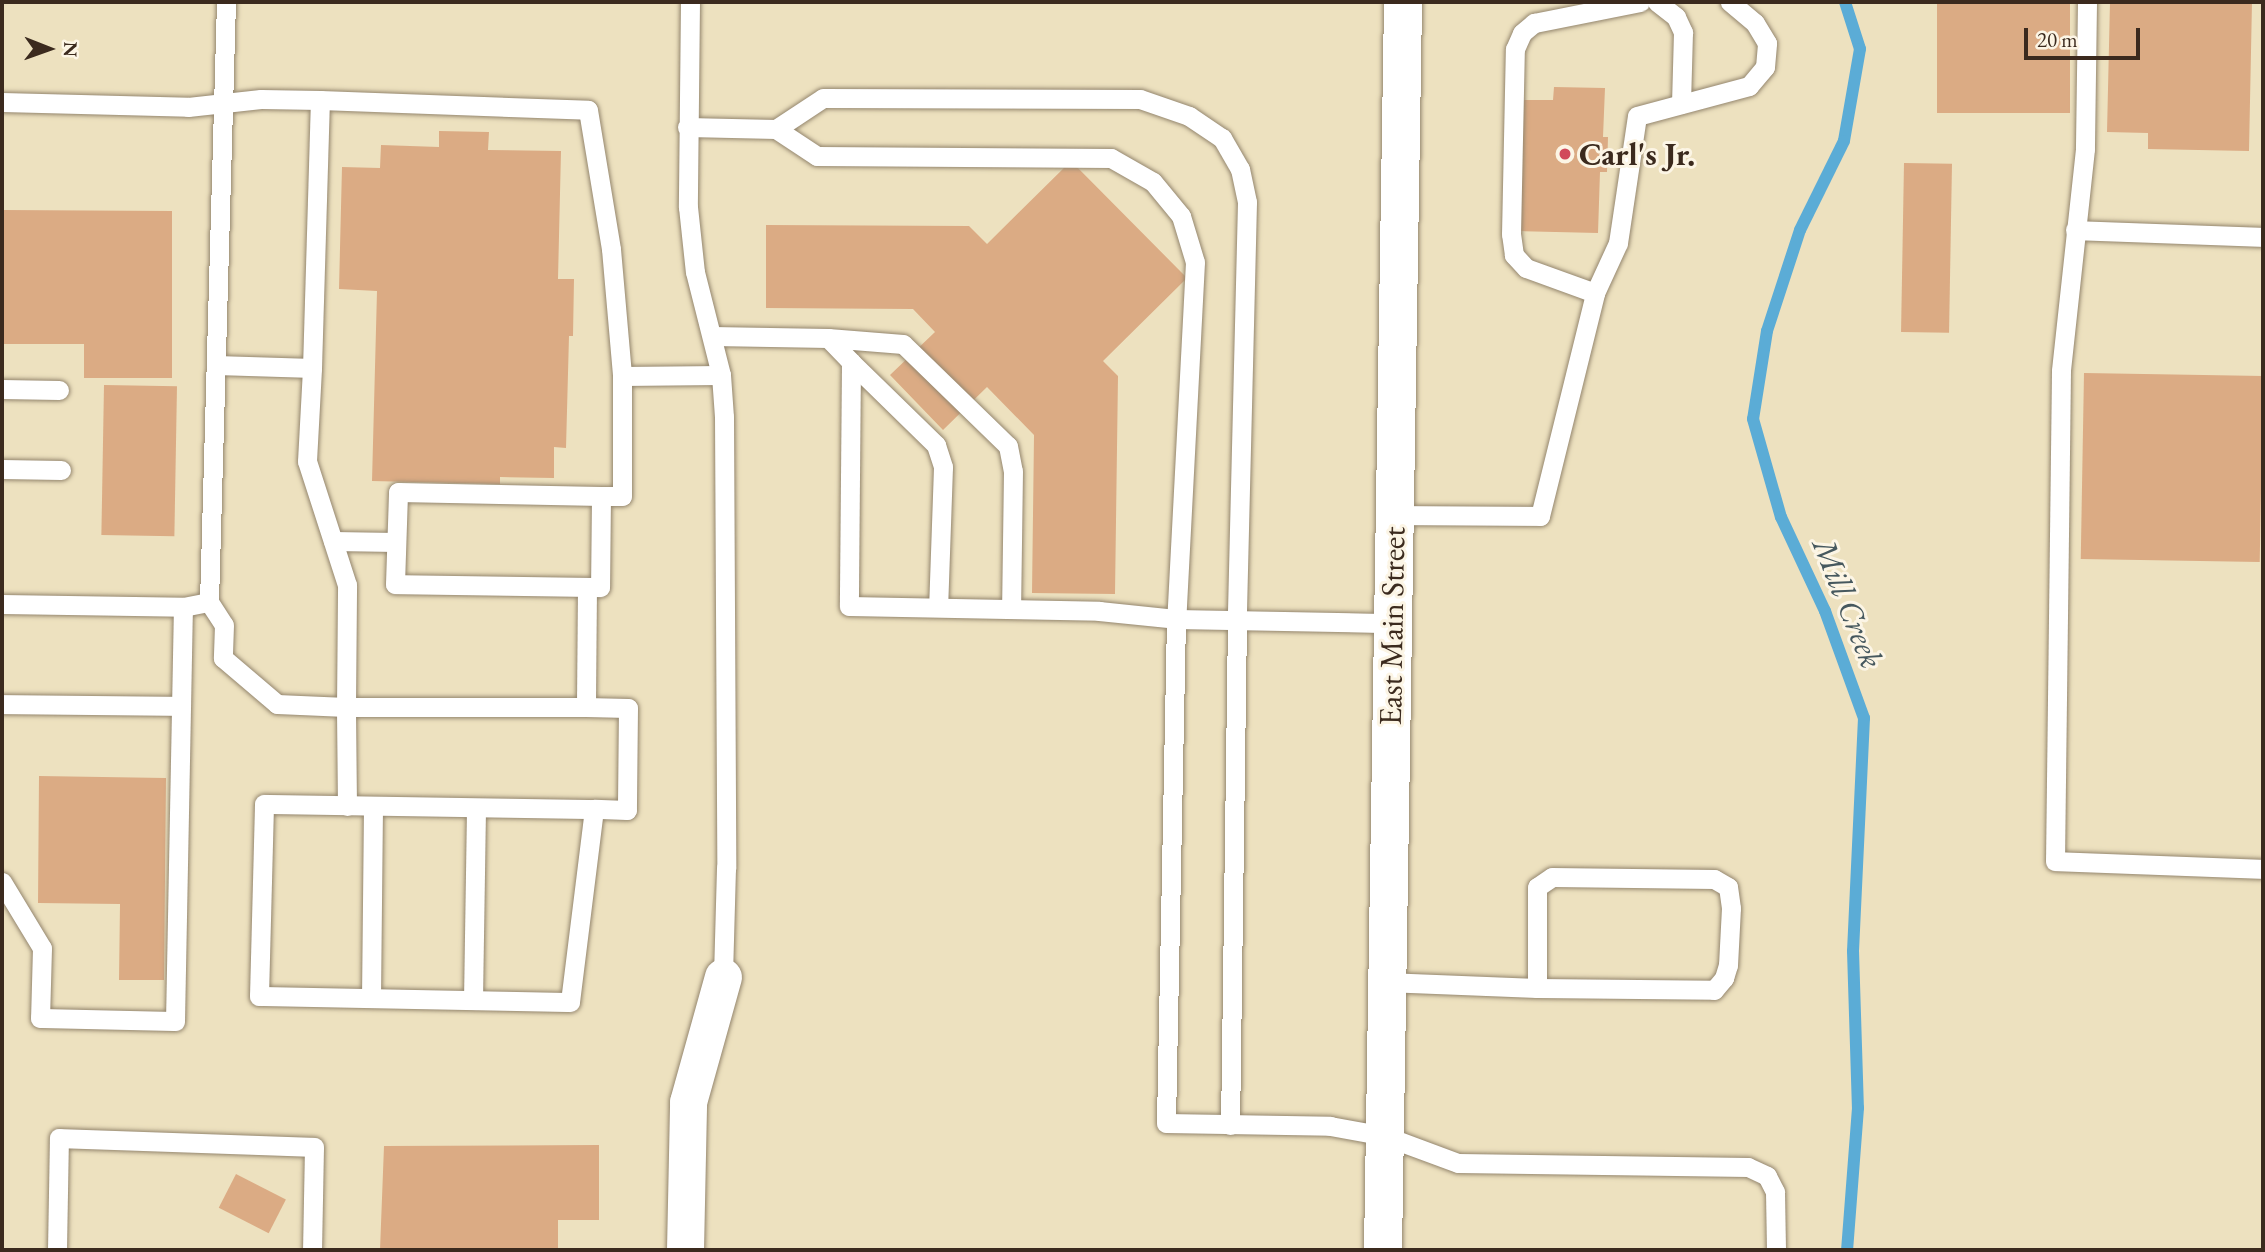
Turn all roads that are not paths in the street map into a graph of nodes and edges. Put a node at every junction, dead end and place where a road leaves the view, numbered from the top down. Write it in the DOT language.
graph roads {
  1 [pos="226,2"];
  2 [pos="690,2"];
  3 [pos="1403,2"];
  4 [pos="1640,2"];
  5 [pos="1657,2"];
  6 [pos="1730,2"];
  7 [pos="2087,2"];
  8 [pos="320,100"];
  9 [pos="2,102"];
  10 [pos="1681,104"];
  11 [pos="223,105"];
  12 [pos="687,127"];
  13 [pos="776,130"];
  14 [pos="2076,230"];
  15 [pos="2263,237"];
  16 [pos="1595,293"];
  17 [pos="712,336"];
  18 [pos="828,338"];
  19 [pos="851,362"];
  20 [pos="217,365"];
  21 [pos="312,368"];
  22 [pos="721,375"];
  23 [pos="622,376"];
  24 [pos="2,389"];
  25 [pos="59,390"];
  26 [pos="2,469"];
  27 [pos="61,470"];
  28 [pos="601,496"];
  29 [pos="1395,515"];
  30 [pos="333,541"];
  31 [pos="396,542"];
  32 [pos="587,587"];
  33 [pos="209,602"];
  34 [pos="2,604"];
  35 [pos="183,607"];
  36 [pos="939,607"];
  37 [pos="1011,609"];
  38 [pos="1176,619"];
  39 [pos="1237,620"];
  40 [pos="1392,623"];
  41 [pos="2,704"];
  42 [pos="181,706"];
  43 [pos="346,707"];
  44 [pos="586,707"];
  45 [pos="346,806"];
  46 [pos="373,807"];
  47 [pos="476,808"];
  48 [pos="594,809"];
  49 [pos="2263,869"];
  50 [pos="2,882"];
  51 [pos="723,977"];
  52 [pos="1385,982"];
  53 [pos="1537,989"];
  54 [pos="371,998"];
  55 [pos="473,1000"];
  56 [pos="1230,1125"];
  57 [pos="1385,1136"];
  58 [pos="57,1250"];
  59 [pos="312,1250"];
  60 [pos="685,1250"];
  61 [pos="1383,1250"];
  62 [pos="1776,1250"];
  1 -- 11 [label="lane"];
  2 -- 12 [label="lane"];
  3 -- 29 [label="street, East Main Street"];
  4 -- 16 [label="lane"];
  5 -- 10 [label="lane"];
  6 -- 10 [label="lane"];
  7 -- 14 [label="lane"];
  8 -- 11 [label="lane"];
  8 -- 21 [label="lane"];
  8 -- 23 [label="lane"];
  9 -- 11 [label="lane"];
  10 -- 16 [label="lane"];
  11 -- 20 [label="lane"];
  12 -- 13 [label="lane"];
  12 -- 17 [label="lane"];
  13 -- 38 [label="lane"];
  13 -- 39 [label="lane"];
  14 -- 15 [label="lane"];
  14 -- 49 [label="lane"];
  16 -- 29 [label="lane"];
  17 -- 18 [label="lane"];
  17 -- 22 [label="lane"];
  18 -- 19 [label="lane"];
  18 -- 37 [label="lane"];
  19 -- 36 [label="lane"];
  19 -- 36 [label="lane"];
  20 -- 21 [label="lane"];
  20 -- 33 [label="lane"];
  21 -- 30 [label="lane"];
  22 -- 23 [label="lane"];
  22 -- 51 [label="lane"];
  23 -- 28 [label="lane"];
  24 -- 25 [label="lane"];
  26 -- 27 [label="lane"];
  28 -- 31 [label="lane"];
  28 -- 32 [label="lane"];
  29 -- 40 [label="street, East Main Street"];
  30 -- 31 [label="lane"];
  30 -- 43 [label="lane"];
  31 -- 32 [label="lane"];
  32 -- 44 [label="lane"];
  33 -- 35 [label="lane"];
  33 -- 43 [label="lane"];
  34 -- 35 [label="lane"];
  35 -- 42 [label="lane"];
  36 -- 37 [label="lane"];
  37 -- 38 [label="lane"];
  38 -- 39 [label="lane"];
  38 -- 56 [label="lane"];
  39 -- 40 [label="lane"];
  39 -- 56 [label="lane"];
  40 -- 52 [label="street, East Main Street"];
  41 -- 42 [label="lane"];
  42 -- 50 [label="lane"];
  43 -- 44 [label="lane"];
  43 -- 45 [label="lane"];
  44 -- 48 [label="lane"];
  45 -- 46 [label="lane"];
  45 -- 54 [label="lane"];
  46 -- 47 [label="lane"];
  46 -- 54 [label="lane"];
  47 -- 48 [label="lane"];
  47 -- 55 [label="lane"];
  48 -- 55 [label="lane"];
  51 -- 60 [label="street"];
  52 -- 53 [label="lane"];
  52 -- 57 [label="street, East Main Street"];
  53 -- 53 [label="lane"];
  54 -- 55 [label="lane"];
  56 -- 57 [label="lane"];
  57 -- 61 [label="street, East Main Street"];
  57 -- 62 [label="lane"];
  58 -- 59 [label="lane"];
}
